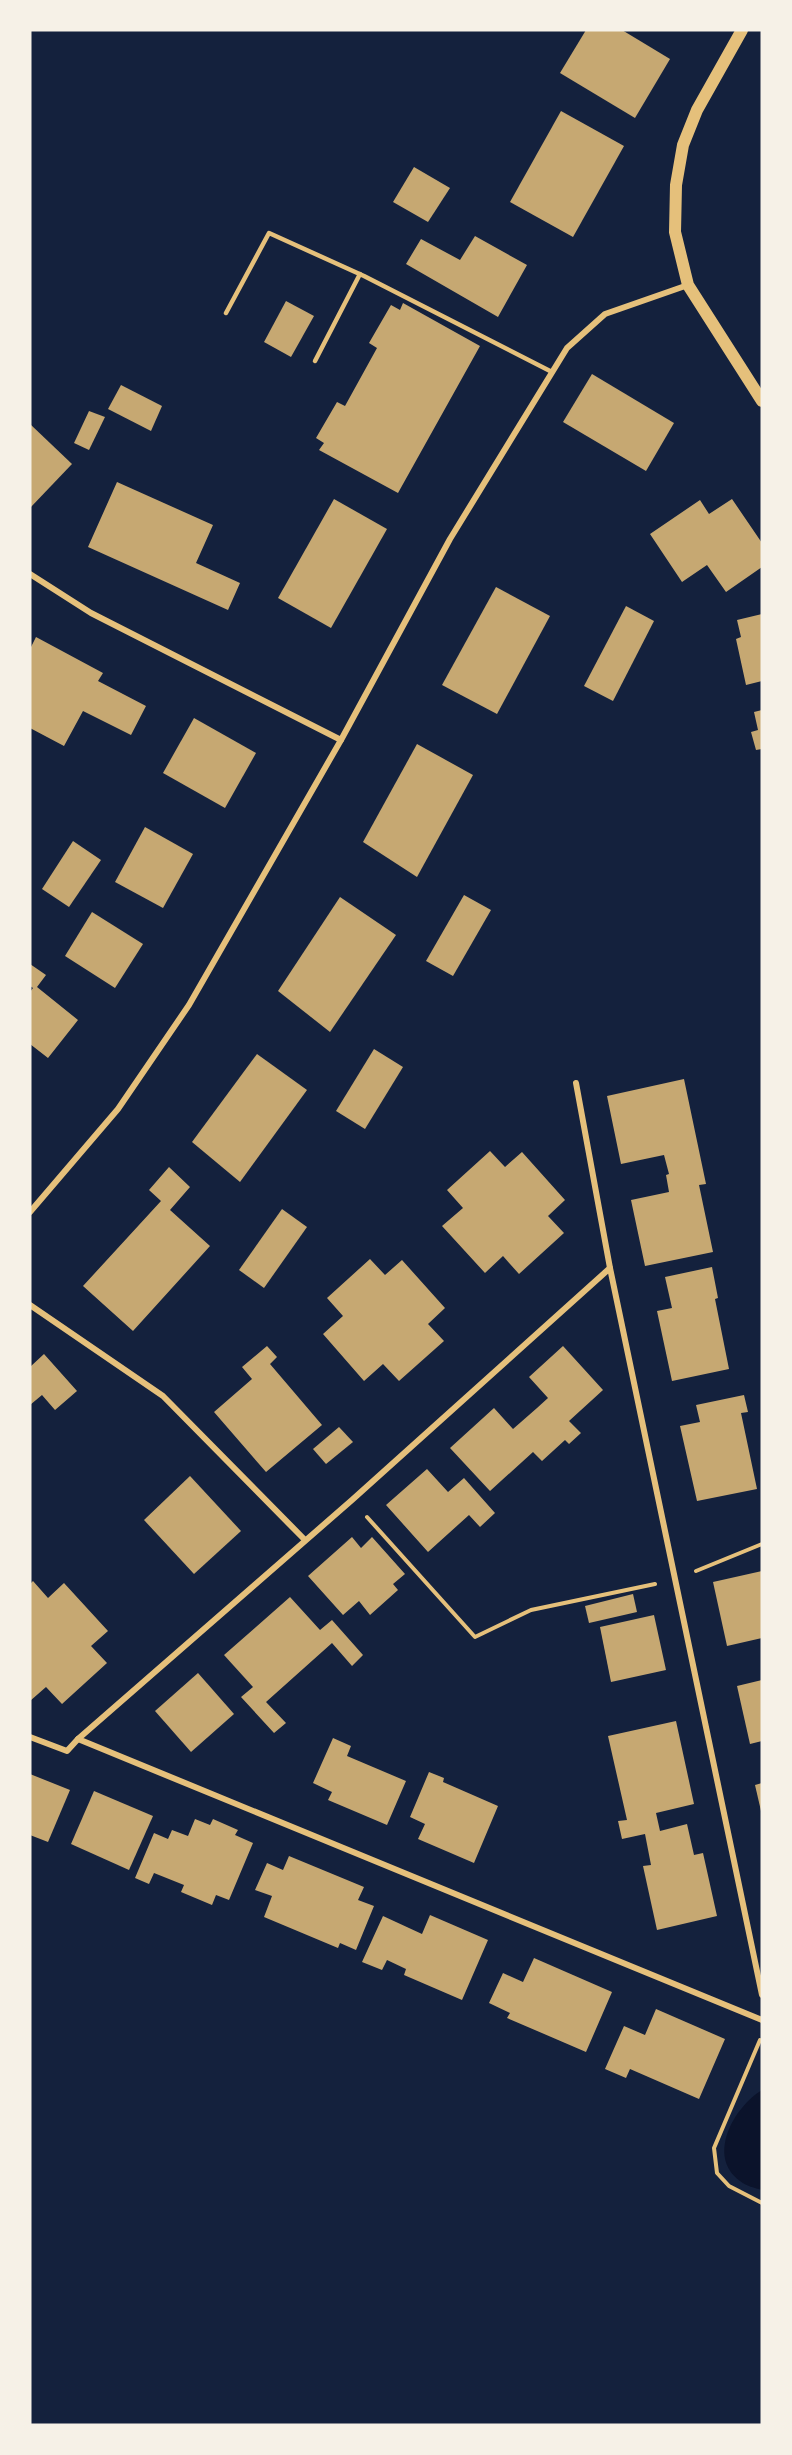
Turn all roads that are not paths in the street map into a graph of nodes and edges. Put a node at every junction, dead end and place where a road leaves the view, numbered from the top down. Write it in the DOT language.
graph roads {
  1 [pos="742,30"];
  2 [pos="360,274"];
  3 [pos="687,285"];
  4 [pos="226,313"];
  5 [pos="315,361"];
  6 [pos="552,372"];
  7 [pos="762,401"];
  8 [pos="30,573"];
  9 [pos="341,740"];
  10 [pos="576,1083"];
  11 [pos="30,1212"];
  12 [pos="610,1268"];
  13 [pos="30,1305"];
  14 [pos="304,1539"];
  15 [pos="30,1737"];
  16 [pos="78,1739"];
  17 [pos="762,1995"];
  18 [pos="762,2020"];
  1 -- 3 [label="main road"];
  2 -- 4 [label="lane"];
  2 -- 5 [label="lane"];
  2 -- 6 [label="lane"];
  3 -- 6 [label="street"];
  3 -- 7 [label="main road"];
  6 -- 9 [label="street"];
  8 -- 9 [label="street"];
  9 -- 11 [label="street"];
  10 -- 12 [label="street"];
  12 -- 14 [label="street"];
  12 -- 17 [label="street"];
  13 -- 14 [label="street"];
  14 -- 16 [label="street"];
  15 -- 16 [label="street"];
  16 -- 18 [label="street"];
}
